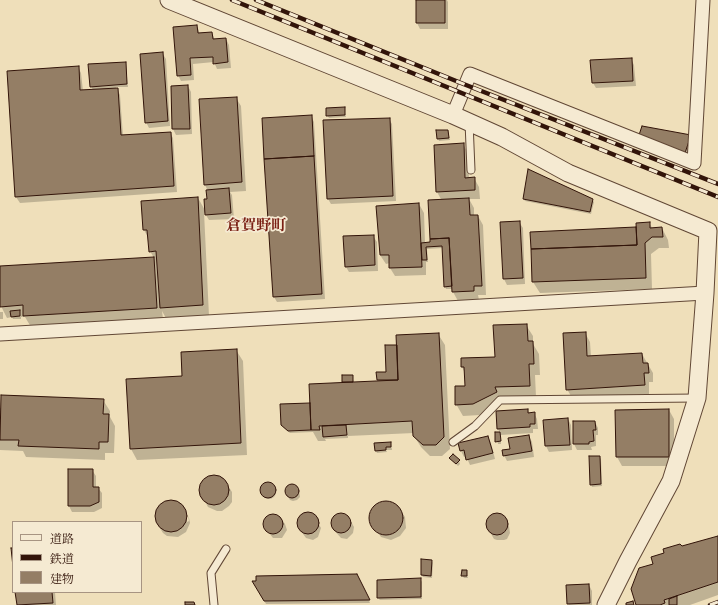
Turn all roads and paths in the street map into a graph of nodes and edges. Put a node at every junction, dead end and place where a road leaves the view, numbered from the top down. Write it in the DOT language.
graph roads {
  1 [pos="169,0"];
  2 [pos="703,0"];
  3 [pos="453,115"];
  4 [pos="470,122"];
  5 [pos="471,170"];
  6 [pos="705,293"];
  7 [pos="0,334"];
  8 [pos="697,398"];
  9 [pos="453,442"];
  10 [pos="226,549"];
  11 [pos="214,605"];
  12 [pos="606,605"];
  1 -- 3 [label="street"];
  2 -- 3 [label="street"];
  3 -- 4 [label="street"];
  4 -- 5 [label="lane"];
  4 -- 6 [label="street"];
  6 -- 7 [label="street"];
  6 -- 8 [label="street"];
  8 -- 9 [label="lane"];
  8 -- 12 [label="street"];
  10 -- 11 [label="lane"];
}
